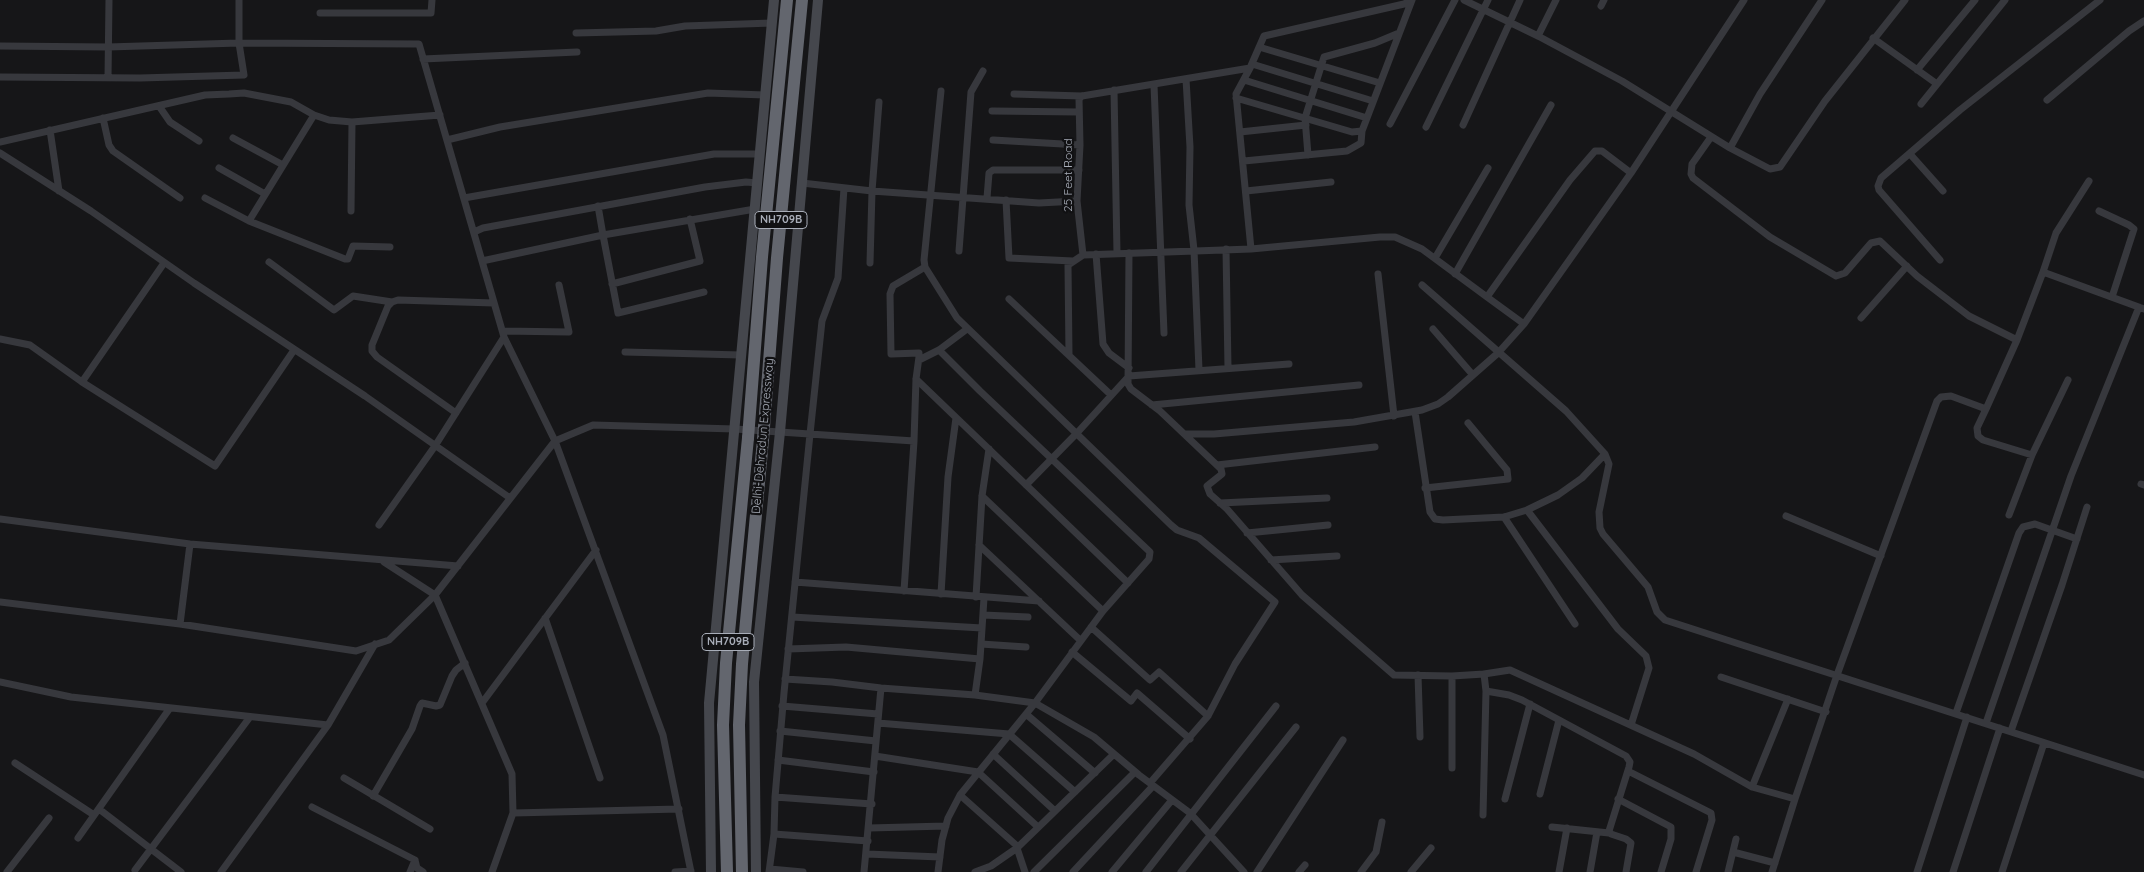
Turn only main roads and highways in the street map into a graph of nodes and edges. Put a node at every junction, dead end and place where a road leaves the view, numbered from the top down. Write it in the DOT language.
graph roads {
  1 [pos="787,0"];
  2 [pos="802,0"];
  3 [pos="727,872"];
  4 [pos="742,872"];
  1 -- 3 [label="highway, Delhi-Dehradun Expressway / NH709B, bridge"];
  2 -- 4 [label="highway, Delhi-Dehradun Expressway / NH709B, bridge"];
}
